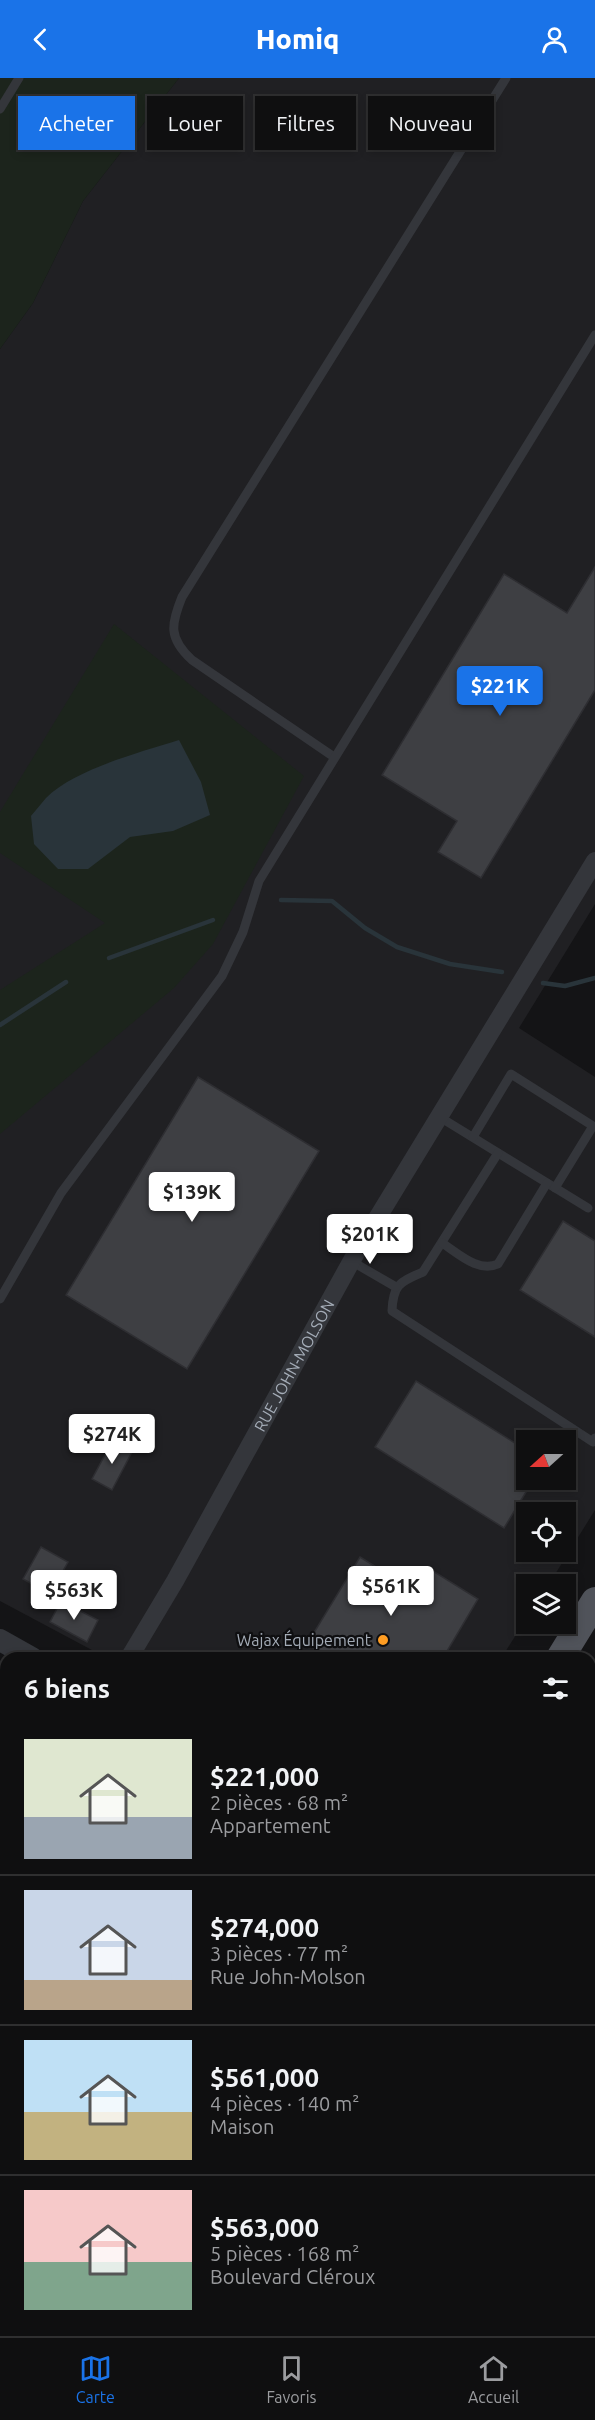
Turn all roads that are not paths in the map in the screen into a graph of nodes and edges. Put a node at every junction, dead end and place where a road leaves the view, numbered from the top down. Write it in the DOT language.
graph roads {
  1 [pos="19,78"];
  2 [pos="506,78"];
  3 [pos="0,109"];
  4 [pos="595,335"];
  5 [pos="334,757"];
  6 [pos="595,861"];
  7 [pos="438,1116"];
  8 [pos="472,1137"];
  9 [pos="498,1153"];
  10 [pos="551,1185"];
  11 [pos="588,1208"];
  12 [pos="442,1243"];
  13 [pos="351,1262"];
  14 [pos="396,1287"];
  15 [pos="0,1299"];
  16 [pos="595,1438"];
  17 [pos="595,1601"];
  18 [pos="0,1640"];
  19 [pos="21,1652"];
  20 [pos="133,1652"];
  21 [pos="564,1652"];
  1 -- 3 [label="lane"];
  2 -- 5 [label="lane"];
  4 -- 5 [label="lane"];
  5 -- 15 [label="lane"];
  6 -- 7 [label="street, RUE JOHN-MOLSON"];
  7 -- 8 [label="lane"];
  7 -- 13 [label="street, RUE JOHN-MOLSON"];
  8 -- 9 [label="lane"];
  8 -- 10 [label="lane"];
  9 -- 10 [label="lane"];
  9 -- 12 [label="lane"];
  10 -- 11 [label="lane"];
  10 -- 12 [label="lane"];
  12 -- 14 [label="lane"];
  13 -- 14 [label="lane"];
  13 -- 20 [label="street, RUE JOHN-MOLSON"];
  14 -- 16 [label="lane"];
  17 -- 21 [label="main road"];
  18 -- 19 [label="street"];
}
